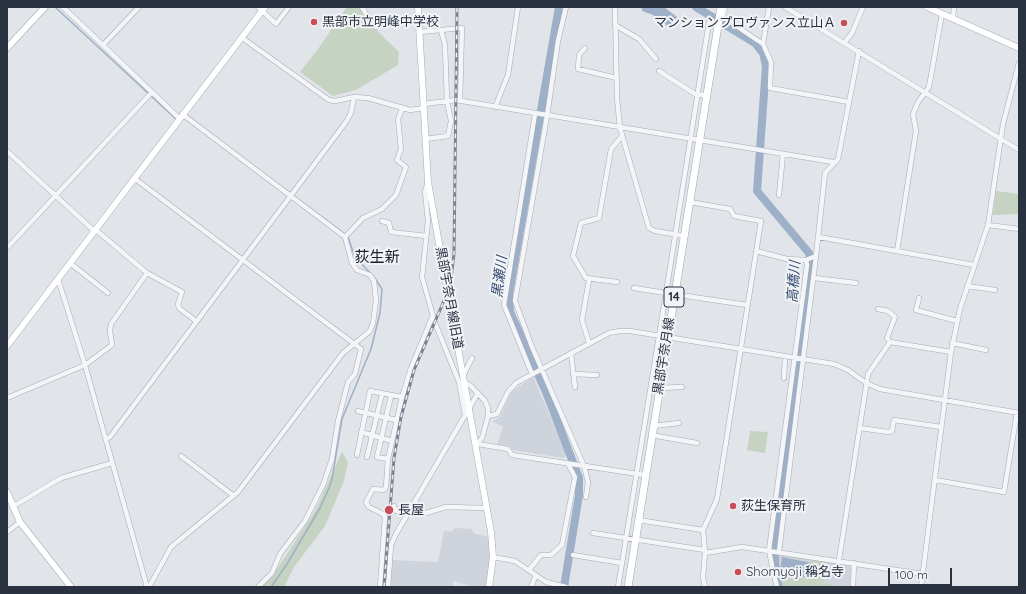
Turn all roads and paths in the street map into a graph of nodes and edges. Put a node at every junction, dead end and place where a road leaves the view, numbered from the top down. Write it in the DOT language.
graph roads {
  1 [pos="45,7"];
  2 [pos="63,7"];
  3 [pos="139,7"];
  4 [pos="362,7"];
  5 [pos="418,7"];
  6 [pos="518,7"];
  7 [pos="566,7"];
  8 [pos="615,7"];
  9 [pos="721,7"];
  10 [pos="725,7"];
  11 [pos="769,7"];
  12 [pos="863,7"];
  13 [pos="927,7"];
  14 [pos="954,7"];
  15 [pos="261,8"];
  16 [pos="287,8"];
  17 [pos="788,8"];
  18 [pos="942,14"];
  19 [pos="952,18"];
  20 [pos="709,22"];
  21 [pos="615,25"];
  22 [pos="376,27"];
  23 [pos="441,30"];
  24 [pos="420,32"];
  25 [pos="241,37"];
  26 [pos="845,42"];
  27 [pos="764,44"];
  28 [pos="103,45"];
  29 [pos="7,48"];
  30 [pos="585,48"];
  31 [pos="1019,48"];
  32 [pos="859,51"];
  33 [pos="656,59"];
  34 [pos="1019,63"];
  35 [pos="659,71"];
  36 [pos="616,78"];
  37 [pos="152,92"];
  38 [pos="925,92"];
  39 [pos="698,95"];
  40 [pos="707,96"];
  41 [pos="354,97"];
  42 [pos="447,101"];
  43 [pos="460,101"];
  44 [pos="849,102"];
  45 [pos="424,106"];
  46 [pos="495,107"];
  47 [pos="402,109"];
  48 [pos="534,114"];
  49 [pos="181,116"];
  50 [pos="546,116"];
  51 [pos="620,128"];
  52 [pos="622,136"];
  53 [pos="425,139"];
  54 [pos="1000,139"];
  55 [pos="690,140"];
  56 [pos="699,142"];
  57 [pos="1019,150"];
  58 [pos="7,151"];
  59 [pos="783,154"];
  60 [pos="833,162"];
  61 [pos="134,178"];
  62 [pos="428,182"];
  63 [pos="779,195"];
  64 [pos="55,196"];
  65 [pos="290,196"];
  66 [pos="690,202"];
  67 [pos="382,221"];
  68 [pos="988,225"];
  69 [pos="1019,229"];
  70 [pos="96,230"];
  71 [pos="675,234"];
  72 [pos="426,236"];
  73 [pos="685,236"];
  74 [pos="345,237"];
  75 [pos="818,237"];
  76 [pos="7,248"];
  77 [pos="756,251"];
  78 [pos="897,251"];
  79 [pos="816,256"];
  80 [pos="243,260"];
  81 [pos="806,260"];
  82 [pos="70,263"];
  83 [pos="974,265"];
  84 [pos="148,273"];
  85 [pos="814,278"];
  86 [pos="58,279"];
  87 [pos="589,280"];
  88 [pos="617,282"];
  89 [pos="856,283"];
  90 [pos="967,286"];
  91 [pos="634,288"];
  92 [pos="995,290"];
  93 [pos="108,293"];
  94 [pos="666,293"];
  95 [pos="674,294"];
  96 [pos="919,298"];
  97 [pos="747,305"];
  98 [pos="878,310"];
  99 [pos="433,315"];
  100 [pos="196,321"];
  101 [pos="957,321"];
  102 [pos="659,336"];
  103 [pos="668,338"];
  104 [pos="890,342"];
  105 [pos="589,343"];
  106 [pos="952,343"];
  107 [pos="355,344"];
  108 [pos="7,346"];
  109 [pos="740,349"];
  110 [pos="986,350"];
  111 [pos="951,352"];
  112 [pos="571,353"];
  113 [pos="786,356"];
  114 [pos="472,358"];
  115 [pos="794,358"];
  116 [pos="804,360"];
  117 [pos="85,365"];
  118 [pos="541,369"];
  119 [pos="533,374"];
  120 [pos="573,374"];
  121 [pos="597,375"];
  122 [pos="784,378"];
  123 [pos="463,379"];
  124 [pos="866,383"];
  125 [pos="574,387"];
  126 [pos="682,387"];
  127 [pos="659,388"];
  128 [pos="478,393"];
  129 [pos="382,394"];
  130 [pos="391,396"];
  131 [pos="402,397"];
  132 [pos="7,398"];
  133 [pos="945,401"];
  134 [pos="468,408"];
  135 [pos="358,411"];
  136 [pos="1018,412"];
  137 [pos="366,413"];
  138 [pos="377,415"];
  139 [pos="465,415"];
  140 [pos="488,416"];
  141 [pos="387,418"];
  142 [pos="396,420"];
  143 [pos="679,423"];
  144 [pos="653,426"];
  145 [pos="941,427"];
  146 [pos="860,428"];
  147 [pos="361,432"];
  148 [pos="372,434"];
  149 [pos="651,435"];
  150 [pos="382,437"];
  151 [pos="106,439"];
  152 [pos="392,441"];
  153 [pos="696,443"];
  154 [pos="476,445"];
  155 [pos="357,455"];
  156 [pos="181,456"];
  157 [pos="367,457"];
  158 [pos="388,459"];
  159 [pos="112,463"];
  160 [pos="570,465"];
  161 [pos="583,466"];
  162 [pos="637,474"];
  163 [pos="645,475"];
  164 [pos="935,480"];
  165 [pos="7,492"];
  166 [pos="234,496"];
  167 [pos="586,497"];
  168 [pos="394,506"];
  169 [pos="12,508"];
  170 [pos="487,508"];
  171 [pos="410,512"];
  172 [pos="638,520"];
  173 [pos="20,522"];
  174 [pos="703,530"];
  175 [pos="7,532"];
  176 [pos="593,533"];
  177 [pos="626,538"];
  178 [pos="635,539"];
  179 [pos="770,550"];
  180 [pos="705,551"];
  181 [pos="779,551"];
  182 [pos="573,555"];
  183 [pos="492,557"];
  184 [pos="839,560"];
  185 [pos="622,563"];
  186 [pos="854,563"];
  187 [pos="529,570"];
  188 [pos="923,574"];
  189 [pos="536,575"];
  190 [pos="70,587"];
  191 [pos="148,587"];
  192 [pos="258,587"];
  193 [pos="380,587"];
  194 [pos="388,587"];
  195 [pos="489,587"];
  196 [pos="531,587"];
  197 [pos="566,587"];
  198 [pos="618,587"];
  199 [pos="628,587"];
  200 [pos="705,587"];
  201 [pos="778,587"];
  202 [pos="853,587"];
  203 [pos="921,587"];
  1 -- 29 [label="street"];
  2 -- 28 [label="street"];
  3 -- 28 [label="street"];
  4 -- 22 [label="street"];
  5 -- 24 [label="street, 黒部宇奈月線旧道"];
  6 -- 46 [label="street"];
  7 -- 50 [label="street"];
  8 -- 21 [label="street"];
  9 -- 40 [label="main road, 黒部宇奈月線 / 14"];
  10 -- 27 [label="street"];
  11 -- 27 [label="street"];
  12 -- 26 [label="street"];
  13 -- 18 [label="street"];
  14 -- 19 [label="street"];
  15 -- 16 [label="street"];
  15 -- 25 [label="street"];
  17 -- 26 [label="street"];
  18 -- 19 [label="street"];
  18 -- 38 [label="street"];
  19 -- 31 [label="street"];
  20 -- 39 [label="street"];
  21 -- 33 [label="street"];
  21 -- 36 [label="street"];
  23 -- 24 [label="street"];
  23 -- 42 [label="street"];
  23 -- 43 [label="street"];
  24 -- 45 [label="street, 黒部宇奈月線旧道"];
  25 -- 41 [label="street"];
  25 -- 49 [label="street"];
  26 -- 32 [label="street"];
  27 -- 44 [label="street"];
  28 -- 37 [label="street"];
  30 -- 36 [label="street"];
  32 -- 38 [label="street"];
  32 -- 44 [label="street"];
  34 -- 54 [label="street"];
  35 -- 39 [label="street"];
  36 -- 51 [label="street"];
  37 -- 49 [label="street"];
  37 -- 64 [label="street"];
  38 -- 54 [label="street"];
  38 -- 78 [label="street"];
  39 -- 40 [label="street"];
  39 -- 55 [label="street"];
  40 -- 56 [label="main road, 黒部宇奈月線 / 14"];
  41 -- 47 [label="street"];
  41 -- 65 [label="street"];
  42 -- 43 [label="street"];
  42 -- 45 [label="street"];
  42 -- 53 [label="street"];
  43 -- 46 [label="street"];
  44 -- 60 [label="street"];
  45 -- 47 [label="street"];
  45 -- 53 [label="street, 黒部宇奈月線旧道"];
  46 -- 48 [label="street"];
  47 -- 74 [label="street"];
  48 -- 50 [label="street"];
  48 -- 119 [label="street"];
  49 -- 61 [label="street"];
  49 -- 65 [label="street"];
  50 -- 51 [label="street"];
  50 -- 118 [label="street"];
  51 -- 52 [label="street"];
  51 -- 55 [label="street"];
  52 -- 71 [label="street"];
  52 -- 87 [label="street"];
  53 -- 62 [label="street, 黒部宇奈月線旧道"];
  54 -- 57 [label="street"];
  54 -- 68 [label="street"];
  55 -- 56 [label="street"];
  55 -- 71 [label="street"];
  56 -- 59 [label="street"];
  56 -- 66 [label="main road, 黒部宇奈月線 / 14"];
  58 -- 64 [label="street"];
  59 -- 60 [label="street"];
  59 -- 63 [label="street"];
  60 -- 75 [label="street"];
  61 -- 70 [label="street"];
  61 -- 80 [label="street"];
  62 -- 72 [label="street"];
  62 -- 123 [label="street, 黒部宇奈月線旧道, bridge"];
  64 -- 70 [label="street"];
  64 -- 76 [label="street"];
  65 -- 74 [label="street"];
  65 -- 80 [label="street"];
  66 -- 73 [label="main road, 黒部宇奈月線 / 14"];
  66 -- 77 [label="street"];
  67 -- 72 [label="street"];
  68 -- 69 [label="street"];
  68 -- 83 [label="street"];
  70 -- 82 [label="street"];
  70 -- 84 [label="street"];
  71 -- 73 [label="street"];
  71 -- 94 [label="street"];
  72 -- 99 [label="street"];
  73 -- 95 [label="main road, 黒部宇奈月線 / 14"];
  74 -- 107 [label="street"];
  75 -- 78 [label="street"];
  75 -- 79 [label="street"];
  77 -- 81 [label="street"];
  77 -- 97 [label="street"];
  78 -- 83 [label="street"];
  79 -- 81 [label="street"];
  79 -- 85 [label="street"];
  80 -- 100 [label="street"];
  80 -- 107 [label="street"];
  81 -- 115 [label="street"];
  82 -- 86 [label="street"];
  82 -- 93 [label="street"];
  83 -- 90 [label="street"];
  84 -- 100 [label="street"];
  84 -- 117 [label="street"];
  85 -- 89 [label="street"];
  85 -- 116 [label="street"];
  86 -- 108 [label="street"];
  86 -- 117 [label="street"];
  87 -- 88 [label="street"];
  87 -- 105 [label="street"];
  90 -- 92 [label="street"];
  90 -- 101 [label="street"];
  91 -- 94 [label="street"];
  94 -- 95 [label="street"];
  94 -- 102 [label="street"];
  95 -- 97 [label="street"];
  95 -- 103 [label="main road, 黒部宇奈月線 / 14"];
  96 -- 101 [label="street"];
  97 -- 109 [label="street"];
  98 -- 104 [label="street"];
  99 -- 131 [label="street"];
  99 -- 139 [label="street"];
  100 -- 151 [label="street"];
  101 -- 106 [label="street"];
  102 -- 103 [label="street"];
  102 -- 105 [label="street"];
  102 -- 162 [label="street"];
  103 -- 109 [label="street"];
  103 -- 127 [label="main road, 黒部宇奈月線 / 14"];
  104 -- 111 [label="street"];
  104 -- 124 [label="street"];
  105 -- 112 [label="street"];
  106 -- 110 [label="street"];
  106 -- 111 [label="street"];
  107 -- 166 [label="street"];
  107 -- 192 [label="street"];
  109 -- 113 [label="street"];
  109 -- 174 [label="street"];
  111 -- 133 [label="street"];
  112 -- 118 [label="street"];
  112 -- 120 [label="street"];
  113 -- 115 [label="street"];
  113 -- 122 [label="street"];
  114 -- 123 [label="street"];
  115 -- 116 [label="street"];
  115 -- 179 [label="street"];
  116 -- 124 [label="street"];
  116 -- 181 [label="street"];
  117 -- 132 [label="street"];
  117 -- 151 [label="street"];
  118 -- 119 [label="street"];
  118 -- 161 [label="street"];
  119 -- 140 [label="street"];
  120 -- 121 [label="street"];
  120 -- 125 [label="street"];
  123 -- 128 [label="street"];
  123 -- 134 [label="street, 黒部宇奈月線旧道"];
  124 -- 133 [label="street"];
  124 -- 146 [label="street"];
  126 -- 127 [label="street"];
  127 -- 144 [label="main road, 黒部宇奈月線 / 14"];
  128 -- 134 [label="street"];
  128 -- 140 [label="street"];
  129 -- 130 [label="street"];
  129 -- 137 [label="street"];
  129 -- 138 [label="street"];
  130 -- 131 [label="street"];
  130 -- 141 [label="street"];
  131 -- 142 [label="street"];
  133 -- 136 [label="street"];
  133 -- 145 [label="street"];
  134 -- 139 [label="street"];
  134 -- 154 [label="street, 黒部宇奈月線旧道"];
  135 -- 137 [label="street"];
  136 -- 164 [label="street"];
  137 -- 138 [label="street"];
  137 -- 147 [label="street"];
  138 -- 141 [label="street"];
  138 -- 148 [label="street"];
  139 -- 171 [label="street"];
  140 -- 154 [label="street"];
  141 -- 142 [label="street"];
  141 -- 150 [label="street"];
  142 -- 152 [label="street"];
  143 -- 144 [label="street"];
  144 -- 149 [label="main road, 黒部宇奈月線 / 14"];
  145 -- 146 [label="street"];
  145 -- 164 [label="street"];
  146 -- 184 [label="street"];
  147 -- 148 [label="street"];
  147 -- 155 [label="street"];
  148 -- 150 [label="street"];
  148 -- 157 [label="street"];
  149 -- 153 [label="street"];
  149 -- 163 [label="main road, 黒部宇奈月線 / 14"];
  150 -- 152 [label="street"];
  150 -- 158 [label="street"];
  151 -- 159 [label="street"];
  152 -- 158 [label="street"];
  154 -- 160 [label="street"];
  154 -- 170 [label="street, 黒部宇奈月線旧道"];
  156 -- 166 [label="street"];
  158 -- 193 [label="street"];
  159 -- 169 [label="street"];
  159 -- 191 [label="street"];
  160 -- 161 [label="street"];
  160 -- 187 [label="street"];
  161 -- 162 [label="street"];
  161 -- 167 [label="street"];
  162 -- 163 [label="street"];
  162 -- 177 [label="street"];
  163 -- 172 [label="main road, 黒部宇奈月線 / 14"];
  164 -- 188 [label="street"];
  165 -- 169 [label="street"];
  166 -- 191 [label="street"];
  168 -- 171 [label="street"];
  169 -- 173 [label="street"];
  170 -- 171 [label="street"];
  170 -- 183 [label="street, 黒部宇奈月線旧道"];
  171 -- 194 [label="street"];
  172 -- 174 [label="street"];
  172 -- 178 [label="main road, 黒部宇奈月線 / 14"];
  173 -- 175 [label="street"];
  173 -- 190 [label="street"];
  174 -- 180 [label="street"];
  176 -- 177 [label="street"];
  177 -- 178 [label="street"];
  177 -- 185 [label="street"];
  178 -- 180 [label="street"];
  178 -- 199 [label="main road, 黒部宇奈月線 / 14"];
  179 -- 180 [label="street"];
  179 -- 181 [label="street"];
  179 -- 201 [label="street"];
  180 -- 200 [label="street"];
  181 -- 184 [label="street"];
  182 -- 185 [label="street"];
  183 -- 187 [label="street"];
  183 -- 195 [label="street, 黒部宇奈月線旧道"];
  184 -- 186 [label="street"];
  185 -- 198 [label="street"];
  186 -- 188 [label="street"];
  186 -- 202 [label="street"];
  187 -- 189 [label="street"];
  188 -- 203 [label="street"];
  189 -- 196 [label="street"];
  189 -- 197 [label="street"];
}
